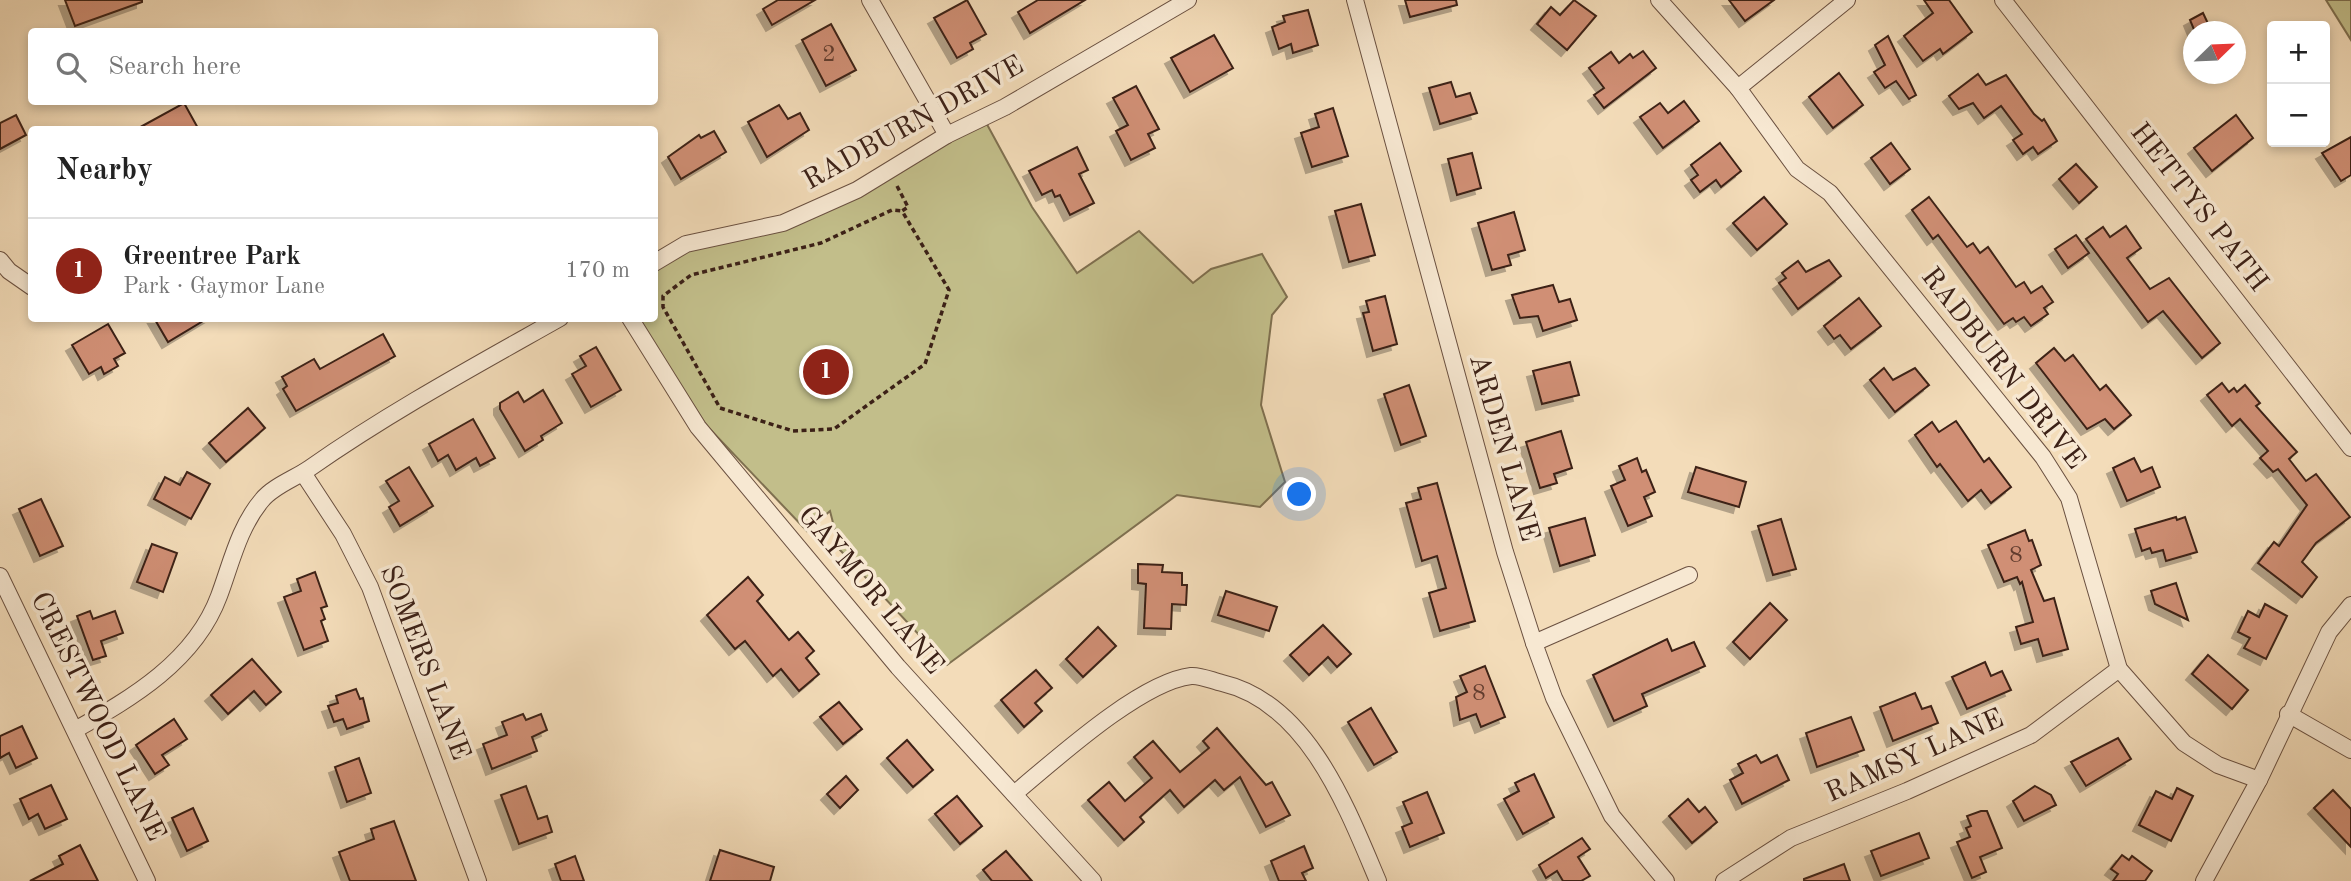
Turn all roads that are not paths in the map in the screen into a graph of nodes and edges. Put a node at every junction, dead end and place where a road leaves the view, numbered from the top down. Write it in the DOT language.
graph roads {
  1 [pos="870,0"];
  2 [pos="1188,0"];
  3 [pos="1355,0"];
  4 [pos="1658,0"];
  5 [pos="1847,0"];
  6 [pos="2003,0"];
  7 [pos="1738,88"];
  8 [pos="947,135"];
  9 [pos="0,260"];
  10 [pos="658,261"];
  11 [pos="28,285"];
  12 [pos="553,322"];
  13 [pos="632,322"];
  14 [pos="2351,448"];
  15 [pos="303,473"];
  16 [pos="1689,575"];
  17 [pos="0,576"];
  18 [pos="2351,605"];
  19 [pos="1534,643"];
  20 [pos="2119,669"];
  21 [pos="2288,714"];
  22 [pos="75,730"];
  23 [pos="2351,750"];
  24 [pos="2259,779"];
  25 [pos="1014,794"];
  26 [pos="147,881"];
  27 [pos="478,881"];
  28 [pos="1093,881"];
  29 [pos="1378,881"];
  30 [pos="1666,881"];
  31 [pos="1724,881"];
  32 [pos="2204,881"];
  1 -- 8 [label="street"];
  2 -- 8 [label="street, RADBURN DRIVE"];
  3 -- 19 [label="street, ARDEN LANE"];
  4 -- 7 [label="street, RADBURN DRIVE"];
  5 -- 7 [label="street"];
  6 -- 14 [label="street, HETTYS PATH"];
  7 -- 20 [label="street, RADBURN DRIVE"];
  8 -- 10 [label="street, RADBURN DRIVE"];
  9 -- 11 [label="street"];
  12 -- 15 [label="street"];
  13 -- 25 [label="street, GAYMOR LANE"];
  15 -- 22 [label="street"];
  15 -- 27 [label="street, SOMERS LANE"];
  16 -- 19 [label="street"];
  17 -- 22 [label="street, CRESTWOOD LANE"];
  18 -- 21 [label="street"];
  19 -- 30 [label="street, ARDEN LANE"];
  20 -- 24 [label="street, RADBURN DRIVE"];
  20 -- 31 [label="street, RAMSY LANE"];
  21 -- 23 [label="street"];
  21 -- 24 [label="street"];
  22 -- 26 [label="street, CRESTWOOD LANE"];
  24 -- 32 [label="street"];
  25 -- 28 [label="street, GAYMOR LANE"];
  25 -- 29 [label="street"];
}
